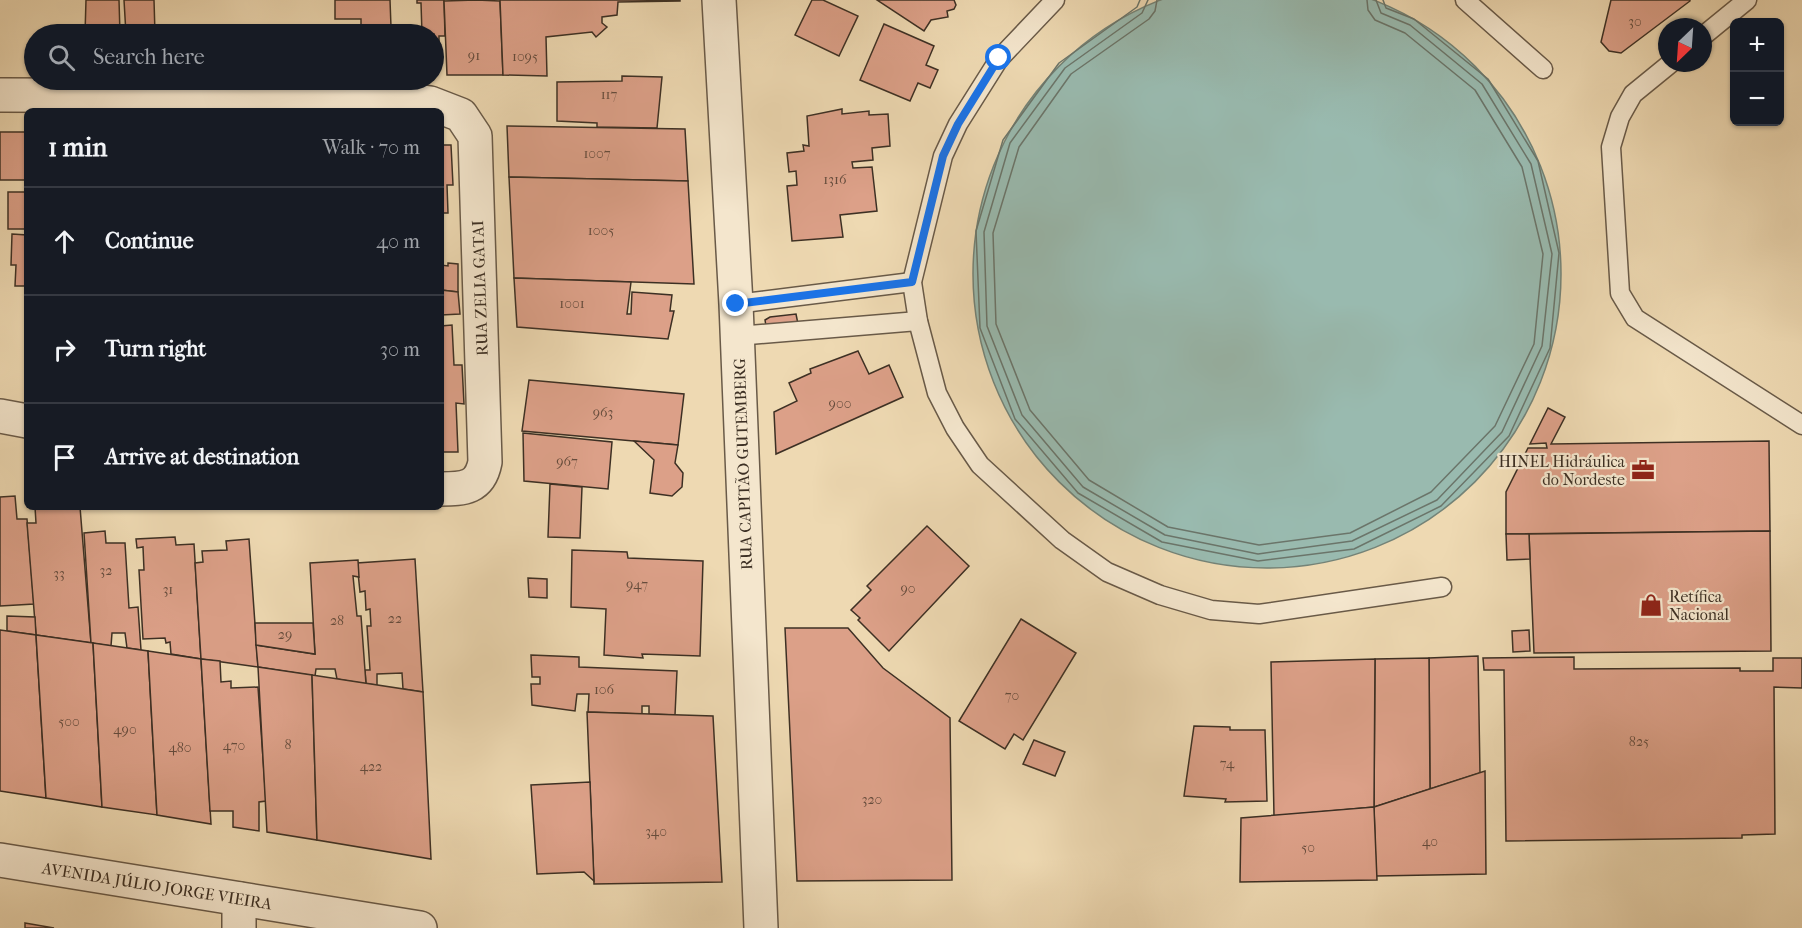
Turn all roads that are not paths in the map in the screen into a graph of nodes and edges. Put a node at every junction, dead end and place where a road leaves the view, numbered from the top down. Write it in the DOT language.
graph roads {
  1 [pos="719,0"];
  2 [pos="1055,0"];
  3 [pos="1465,0"];
  4 [pos="1747,0"];
  5 [pos="1712,29"];
  6 [pos="1543,69"];
  7 [pos="1660,72"];
  8 [pos="0,95"];
  9 [pos="443,108"];
  10 [pos="444,108"];
  11 [pos="912,282"];
  12 [pos="737,320"];
  13 [pos="918,321"];
  14 [pos="0,416"];
  15 [pos="24,420"];
  16 [pos="1802,425"];
  17 [pos="444,489"];
  18 [pos="1442,587"];
  19 [pos="0,860"];
  20 [pos="239,914"];
  21 [pos="420,928"];
  22 [pos="761,928"];
  1 -- 12 [label="street, RUA CAPITÃO GUTEMBERG"];
  2 -- 11 [label="lane"];
  3 -- 6 [label="lane"];
  4 -- 5 [label="lane"];
  7 -- 16 [label="lane"];
  8 -- 9 [label="street, RUA ZELIA GATAI"];
  10 -- 17 [label="street, RUA ZELIA GATAI"];
  11 -- 12 [label="lane"];
  11 -- 13 [label="lane"];
  12 -- 13 [label="lane"];
  12 -- 22 [label="street, RUA CAPITÃO GUTEMBERG"];
  13 -- 18 [label="lane"];
  14 -- 15 [label="street"];
  19 -- 20 [label="street, AVENIDA JÚLIO JORGE VIEIRA"];
  20 -- 21 [label="street, AVENIDA JÚLIO JORGE VIEIRA"];
}
